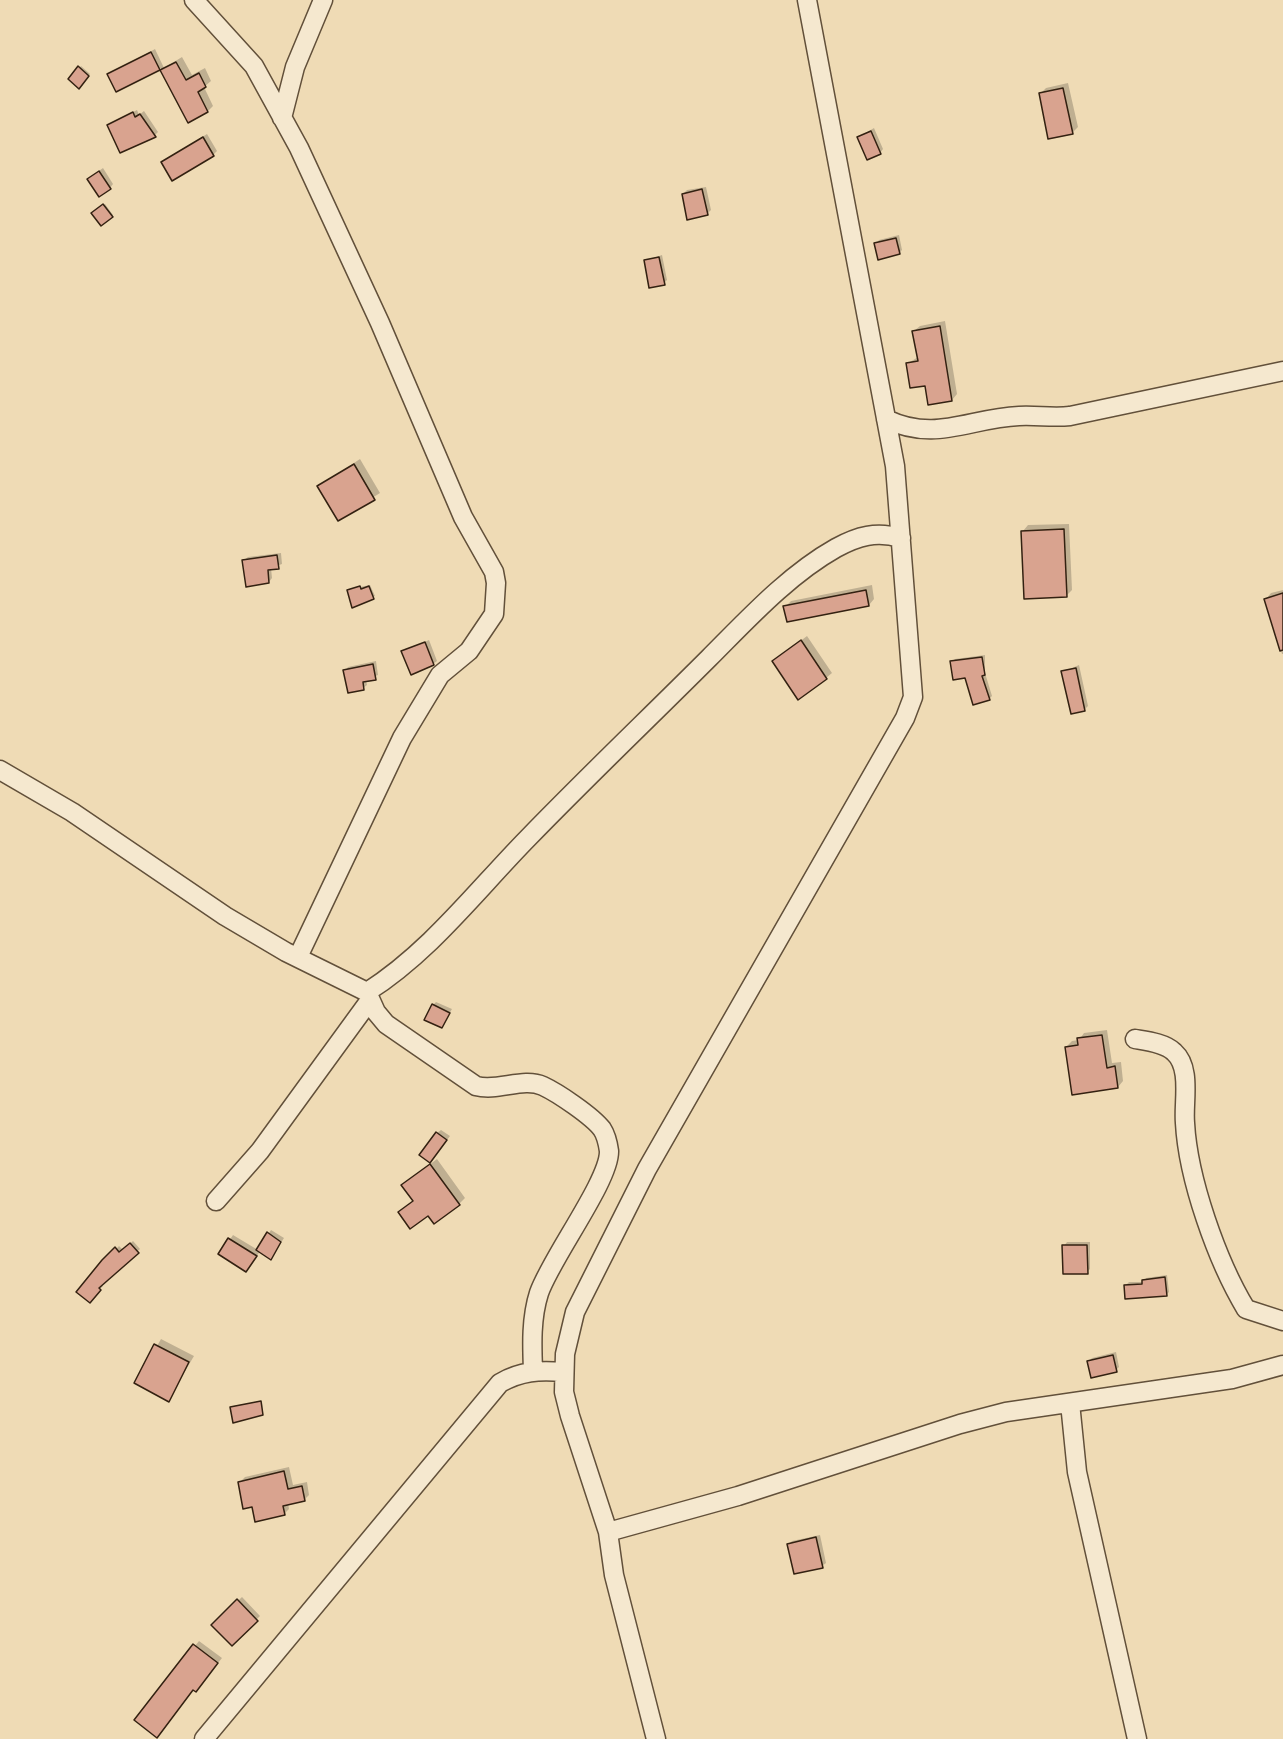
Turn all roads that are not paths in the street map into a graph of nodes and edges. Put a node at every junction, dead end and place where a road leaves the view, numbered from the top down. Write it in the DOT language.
graph roads {
  1 [pos="194,0"];
  2 [pos="323,0"];
  3 [pos="807,0"];
  4 [pos="282,118"];
  5 [pos="1283,371"];
  6 [pos="886,419"];
  7 [pos="901,538"];
  8 [pos="0,770"];
  9 [pos="298,957"];
  10 [pos="368,996"];
  11 [pos="1135,1039"];
  12 [pos="216,1201"];
  13 [pos="1283,1321"];
  14 [pos="1283,1365"];
  15 [pos="533,1370"];
  16 [pos="563,1372"];
  17 [pos="1070,1403"];
  18 [pos="608,1532"];
  19 [pos="204,1739"];
  20 [pos="656,1739"];
  21 [pos="1137,1739"];
  1 -- 4 [label="street"];
  2 -- 4 [label="street"];
  3 -- 6 [label="street"];
  4 -- 9 [label="street"];
  5 -- 6 [label="street"];
  6 -- 7 [label="street"];
  7 -- 10 [label="street"];
  7 -- 16 [label="street"];
  8 -- 9 [label="street"];
  9 -- 10 [label="street"];
  10 -- 12 [label="street"];
  10 -- 15 [label="street"];
  11 -- 13 [label="street"];
  14 -- 17 [label="street"];
  15 -- 16 [label="street"];
  15 -- 19 [label="street"];
  16 -- 18 [label="street"];
  17 -- 18 [label="street"];
  17 -- 21 [label="street"];
  18 -- 20 [label="street"];
}
